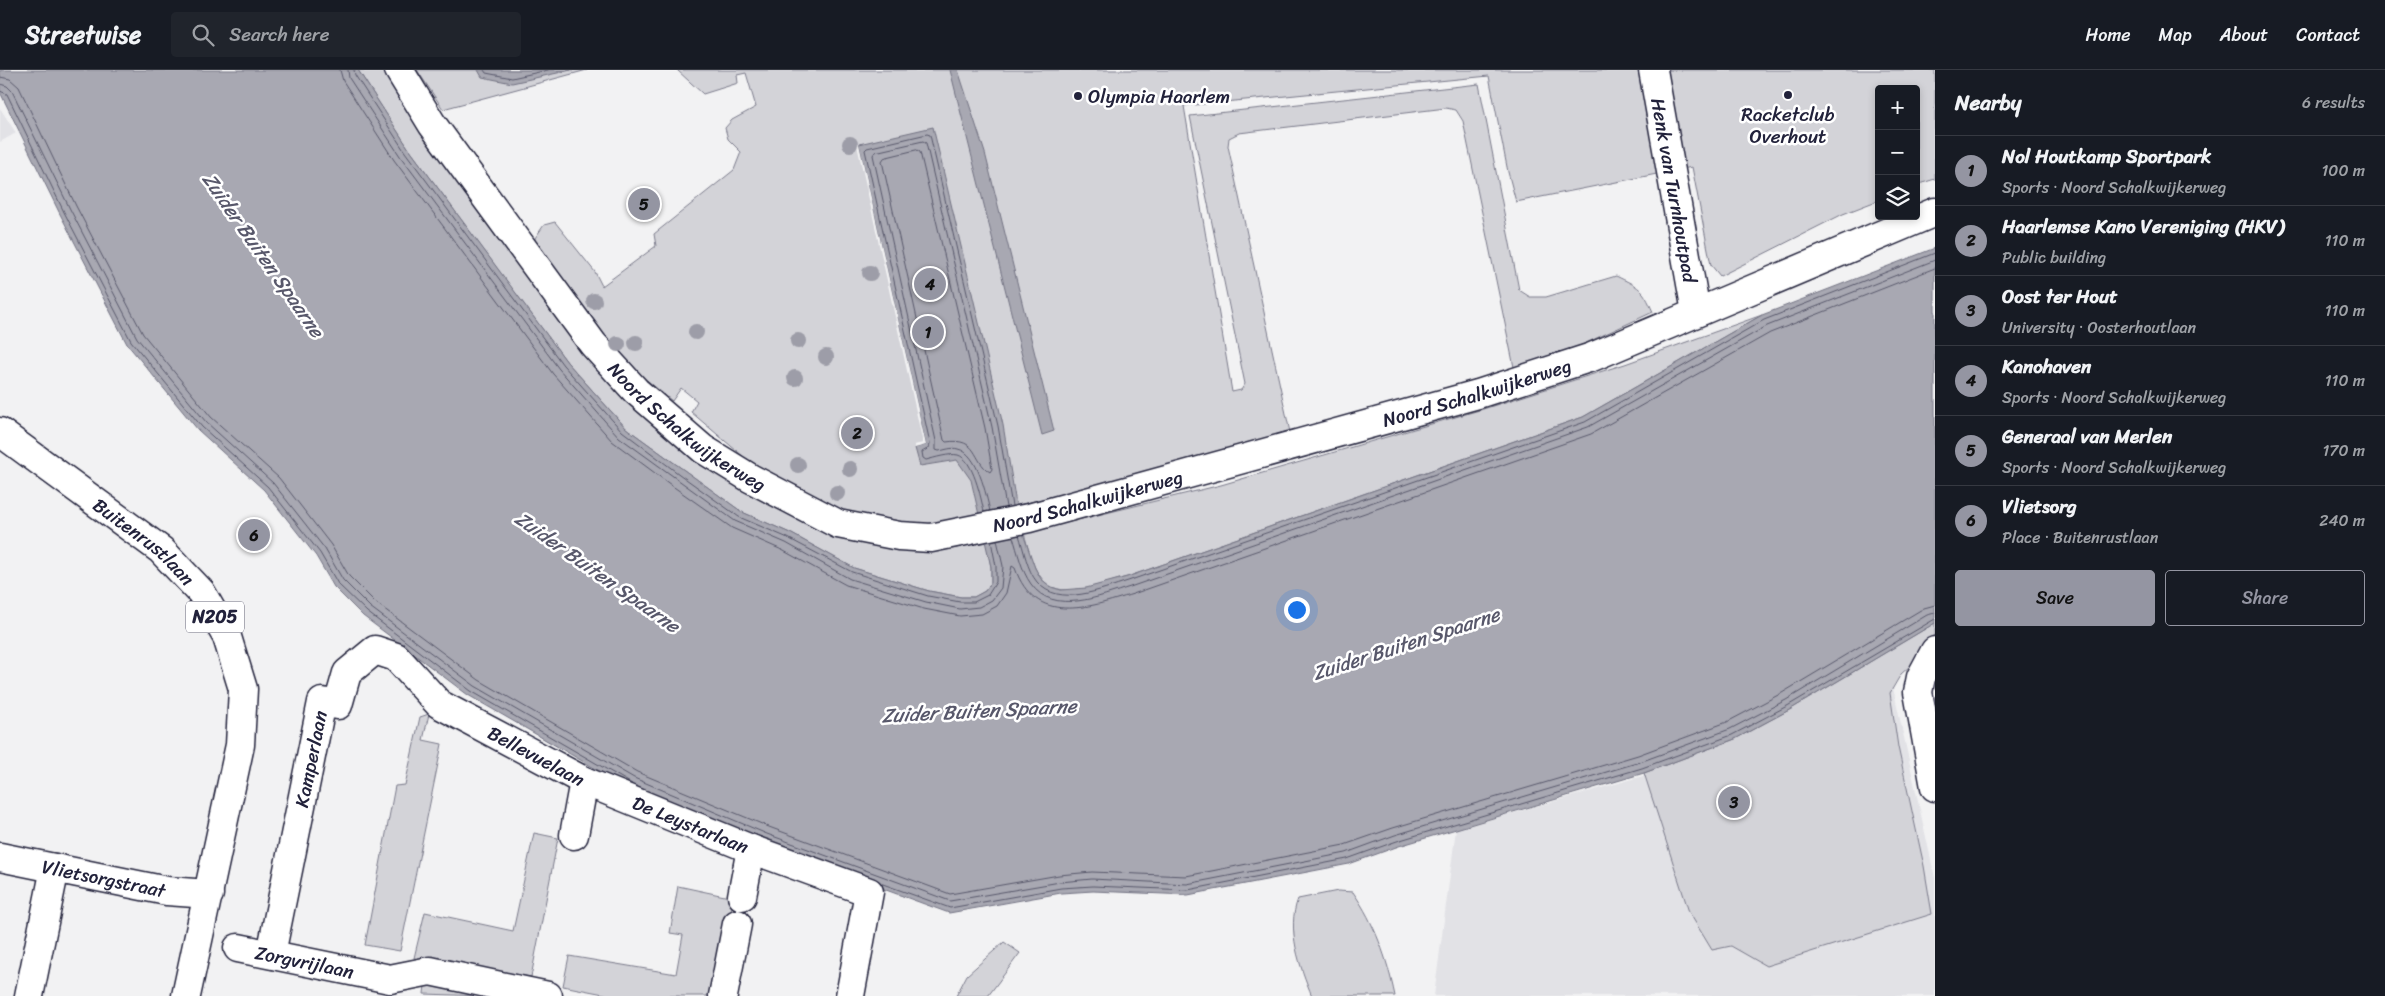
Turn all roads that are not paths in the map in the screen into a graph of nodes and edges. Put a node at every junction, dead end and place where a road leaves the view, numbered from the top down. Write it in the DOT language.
graph roads {
  1 [pos="398,70"];
  2 [pos="1653,70"];
  3 [pos="1935,212"];
  4 [pos="1696,312"];
  5 [pos="0,432"];
  6 [pos="1935,651"];
  7 [pos="439,704"];
  8 [pos="584,781"];
  9 [pos="1935,787"];
  10 [pos="574,835"];
  11 [pos="751,849"];
  12 [pos="0,856"];
  13 [pos="55,868"];
  14 [pos="209,894"];
  15 [pos="742,896"];
  16 [pos="737,924"];
  17 [pos="238,948"];
  18 [pos="271,954"];
  19 [pos="404,986"];
  20 [pos="29,996"];
  21 [pos="186,996"];
  22 [pos="546,996"];
  23 [pos="723,996"];
  24 [pos="850,996"];
  1 -- 4 [label="street, Noord Schalkwijkerweg"];
  2 -- 4 [label="street, Henk van Turnhoutpad"];
  3 -- 4 [label="street, Noord Schalkwijkerweg"];
  5 -- 14 [label="street, Buitenrustlaan / N205"];
  6 -- 9 [label="street"];
  7 -- 8 [label="street, Bellevuelaan"];
  7 -- 18 [label="street, Kamperlaan"];
  8 -- 10 [label="street, Bellevuelaan"];
  8 -- 11 [label="street, De Leystarlaan"];
  11 -- 15 [label="street, De Leystarlaan"];
  11 -- 24 [label="street"];
  12 -- 13 [label="street, Vlietsorgstraat"];
  13 -- 14 [label="street, Vlietsorgstraat"];
  13 -- 20 [label="street"];
  14 -- 21 [label="street, N205"];
  16 -- 23 [label="street"];
  17 -- 18 [label="street, Zorgvrijlaan"];
  18 -- 19 [label="street, Zorgvrijlaan"];
  19 -- 22 [label="street, Zorgvrijlaan"];
}
